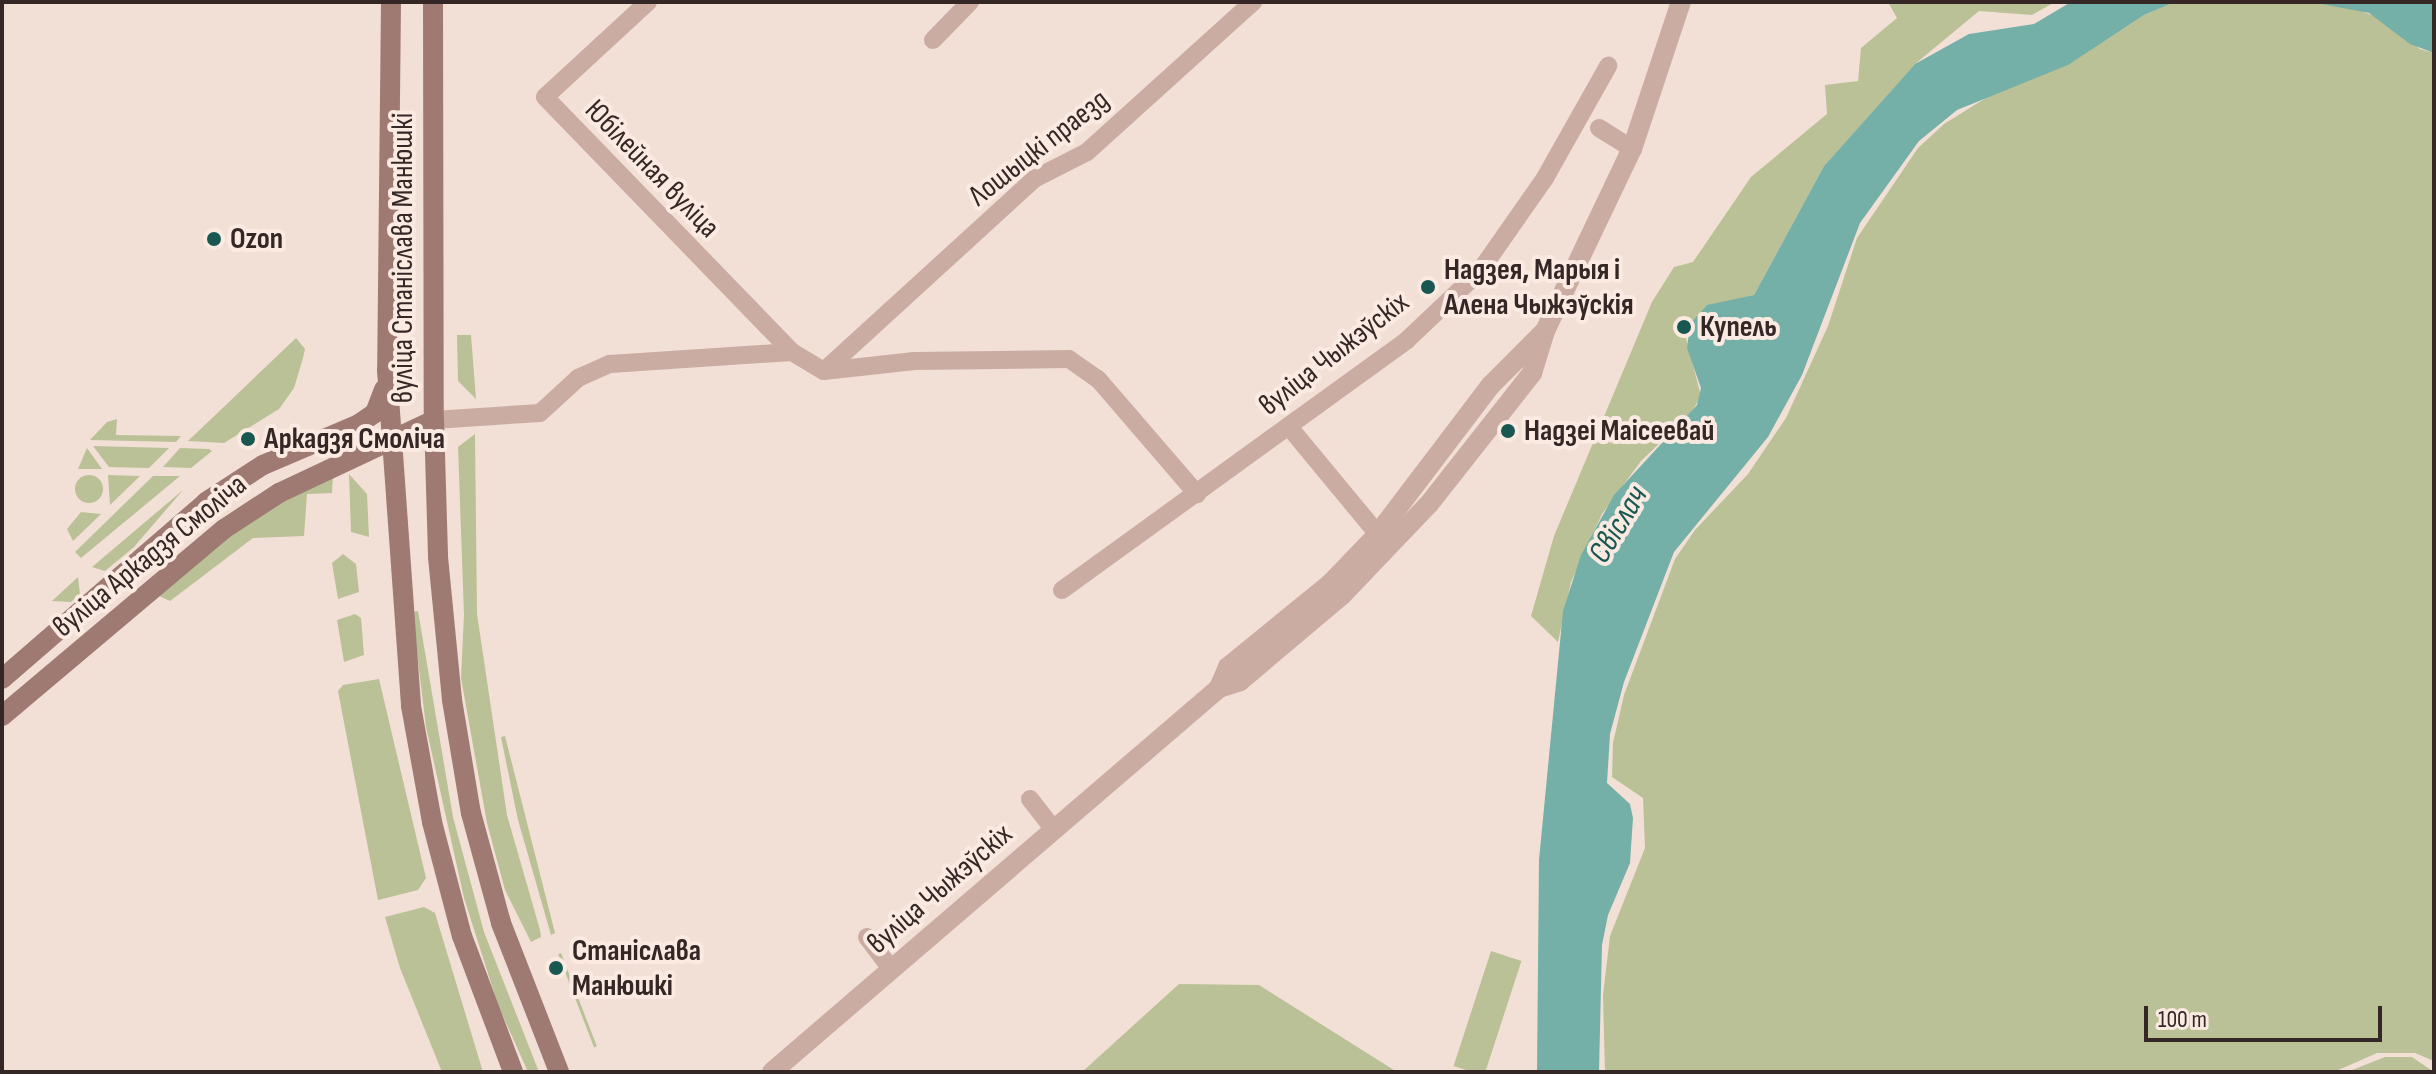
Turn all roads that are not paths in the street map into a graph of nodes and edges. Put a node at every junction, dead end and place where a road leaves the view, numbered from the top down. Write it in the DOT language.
graph roads {
  1 [pos="391,2"];
  2 [pos="433,2"];
  3 [pos="648,2"];
  4 [pos="970,2"];
  5 [pos="1253,2"];
  6 [pos="1681,2"];
  7 [pos="933,40"];
  8 [pos="1608,66"];
  9 [pos="1599,128"];
  10 [pos="1632,149"];
  11 [pos="792,352"];
  12 [pos="387,370"];
  13 [pos="824,371"];
  14 [pos="434,420"];
  15 [pos="1290,428"];
  16 [pos="391,444"];
  17 [pos="1197,494"];
  18 [pos="1383,542"];
  19 [pos="1062,590"];
  20 [pos="2,679"];
  21 [pos="2,716"];
  22 [pos="1030,799"];
  23 [pos="1054,830"];
  24 [pos="867,937"];
  25 [pos="892,970"];
  26 [pos="513,1072"];
  27 [pos="559,1072"];
  28 [pos="772,1072"];
  1 -- 12 [label="main road, вуліца Станіслава Манюшкі"];
  2 -- 14 [label="main road, вуліца Станіслава Манюшкі"];
  3 -- 11 [label="street, Юбілейная вуліца"];
  4 -- 7 [label="street"];
  5 -- 13 [label="street, Лошыцкі праезд"];
  6 -- 10 [label="street, вуліца Чыжэўскіх"];
  8 -- 15 [label="street, вуліца Чыжэўскіх"];
  9 -- 10 [label="street"];
  10 -- 18 [label="street, вуліца Чыжэўскіх"];
  11 -- 13 [label="street, Юбілейная вуліца"];
  11 -- 14 [label="street"];
  12 -- 16 [label="main road, вуліца Станіслава Манюшкі"];
  12 -- 20 [label="main road, вуліца Аркадзя Смоліча"];
  13 -- 17 [label="street"];
  14 -- 16 [label="main road, вуліца Аркадзя Смоліча"];
  14 -- 27 [label="main road, вуліца Станіслава Манюшкі"];
  15 -- 17 [label="street, вуліца Чыжэўскіх"];
  15 -- 18 [label="street"];
  16 -- 21 [label="main road, вуліца Аркадзя Смоліча"];
  16 -- 26 [label="main road, вуліца Станіслава Манюшкі"];
  17 -- 19 [label="street, вуліца Чыжэўскіх"];
  18 -- 23 [label="street, вуліца Чыжэўскіх"];
  22 -- 23 [label="street"];
  23 -- 25 [label="street, вуліца Чыжэўскіх"];
  24 -- 25 [label="street"];
  25 -- 28 [label="street, вуліца Чыжэўскіх"];
}
